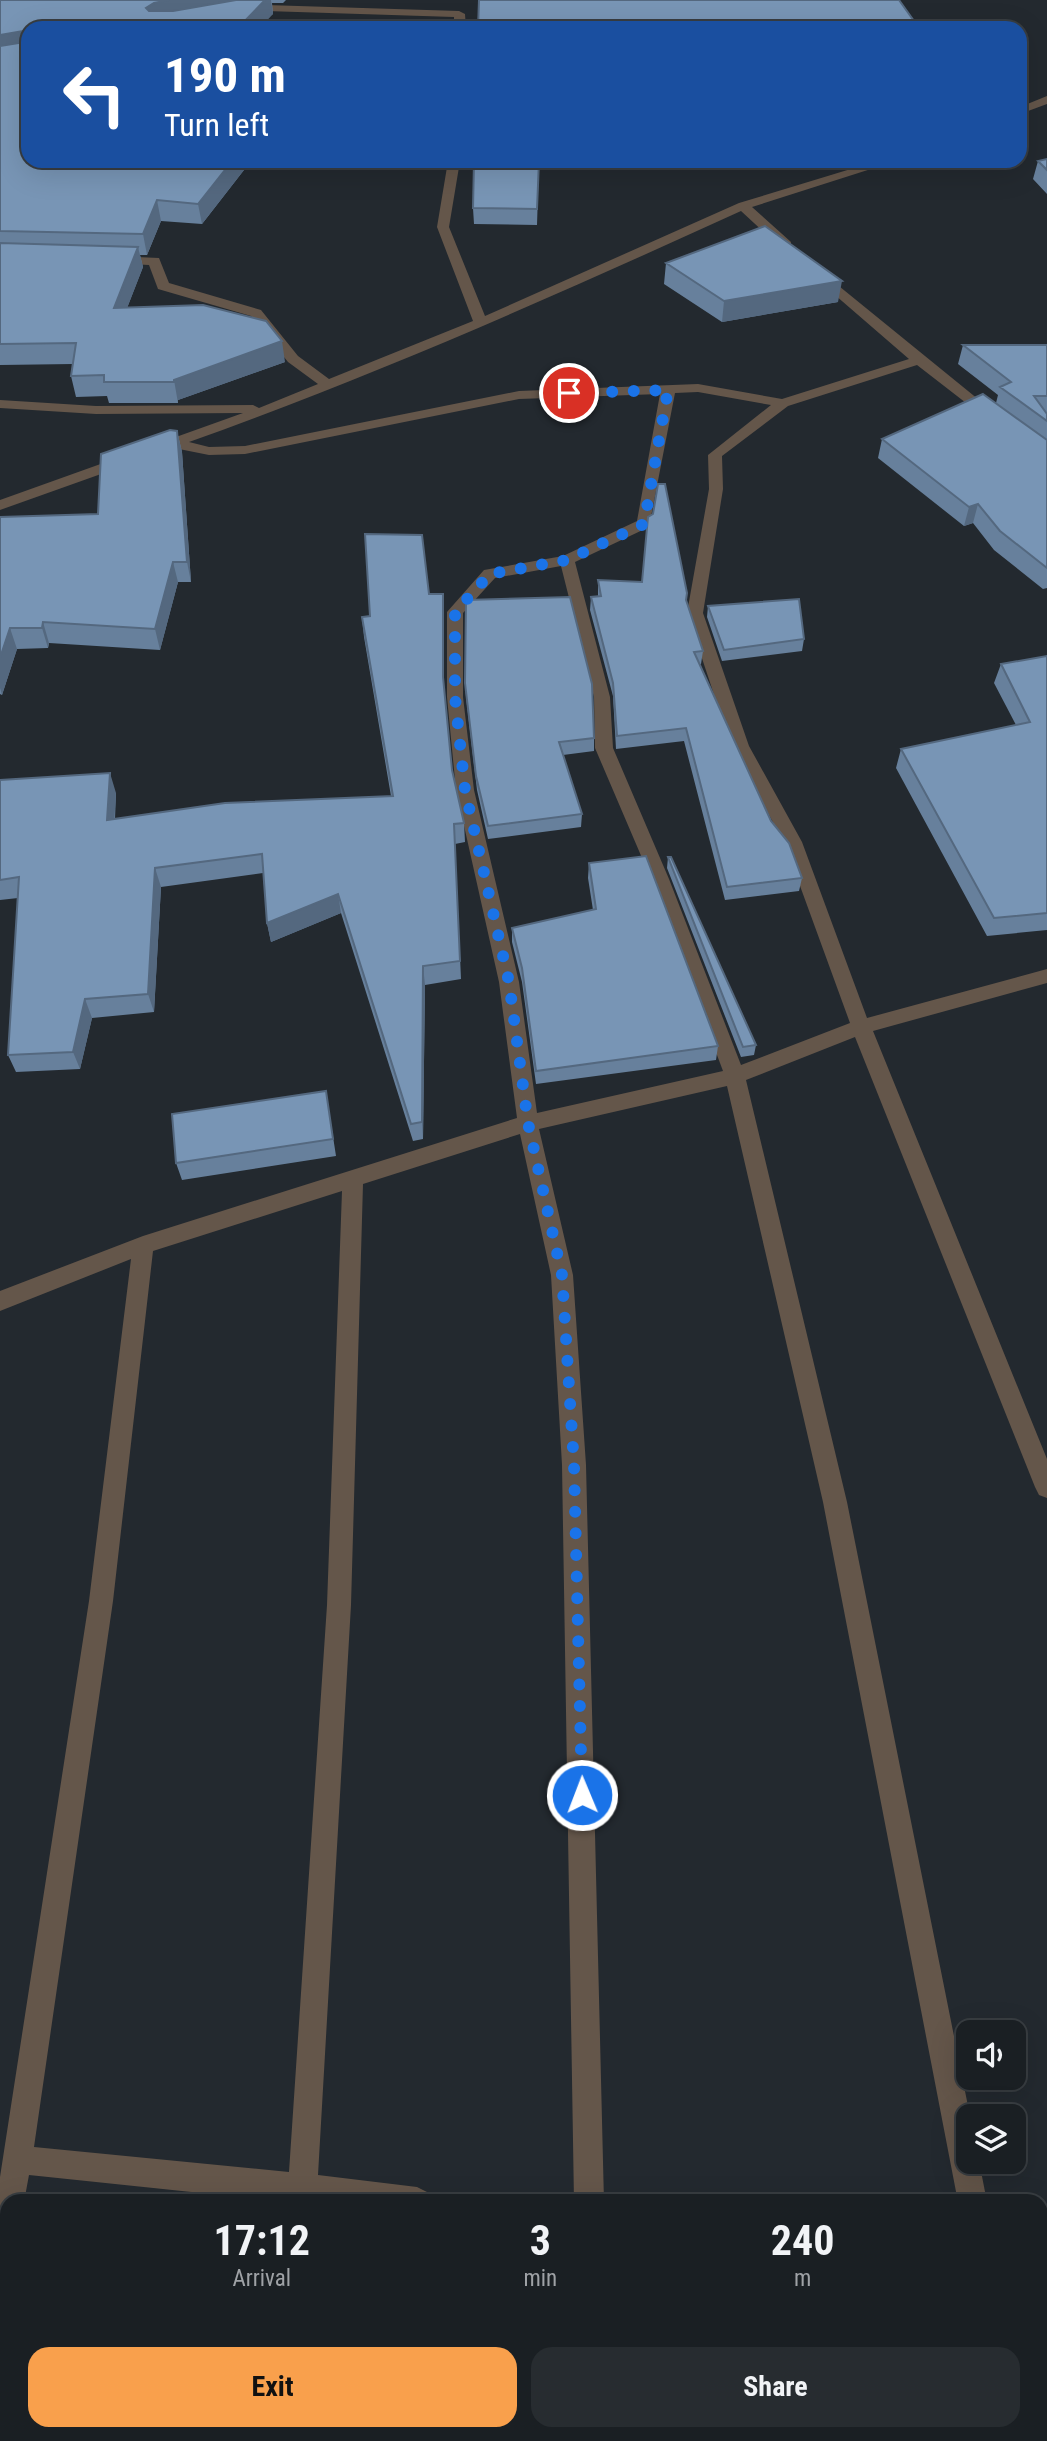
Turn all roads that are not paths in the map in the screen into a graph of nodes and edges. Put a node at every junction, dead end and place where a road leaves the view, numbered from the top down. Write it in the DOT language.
graph roads {
  1 [pos="233,15"];
  2 [pos="460,21"];
  3 [pos="1047,100"];
  4 [pos="1027,108"];
  5 [pos="453,168"];
  6 [pos="867,168"];
  7 [pos="743,206"];
  8 [pos="104,260"];
  9 [pos="481,323"];
  10 [pos="919,360"];
  11 [pos="328,385"];
  12 [pos="668,390"];
  13 [pos="783,403"];
  14 [pos="0,404"];
  15 [pos="269,409"];
  16 [pos="1004,425"];
  17 [pos="176,444"];
  18 [pos="0,505"];
  19 [pos="567,560"];
  20 [pos="1047,976"];
  21 [pos="861,1027"];
  22 [pos="735,1076"];
  23 [pos="528,1123"];
  24 [pos="353,1178"];
  25 [pos="144,1245"];
  26 [pos="0,1301"];
  27 [pos="1047,1487"];
  28 [pos="18,2160"];
  29 [pos="11,2194"];
  30 [pos="303,2194"];
  31 [pos="589,2194"];
  32 [pos="971,2194"];
  1 -- 2 [label="street"];
  3 -- 4 [label="street"];
  5 -- 9 [label="street"];
  6 -- 7 [label="street"];
  7 -- 9 [label="street"];
  7 -- 10 [label="street"];
  8 -- 11 [label="street"];
  9 -- 11 [label="street"];
  10 -- 13 [label="street"];
  10 -- 16 [label="street"];
  11 -- 15 [label="street"];
  12 -- 13 [label="street"];
  12 -- 17 [label="street"];
  12 -- 19 [label="street"];
  13 -- 21 [label="street"];
  14 -- 15 [label="street"];
  15 -- 17 [label="street"];
  17 -- 18 [label="street"];
  19 -- 22 [label="street"];
  19 -- 23 [label="street"];
  20 -- 21 [label="street"];
  21 -- 22 [label="street"];
  21 -- 27 [label="street"];
  22 -- 23 [label="street"];
  22 -- 32 [label="street"];
  23 -- 24 [label="street"];
  23 -- 31 [label="street"];
  24 -- 25 [label="street"];
  24 -- 30 [label="street"];
  25 -- 26 [label="street"];
  25 -- 28 [label="street"];
  28 -- 29 [label="street"];
  28 -- 30 [label="street"];
}
